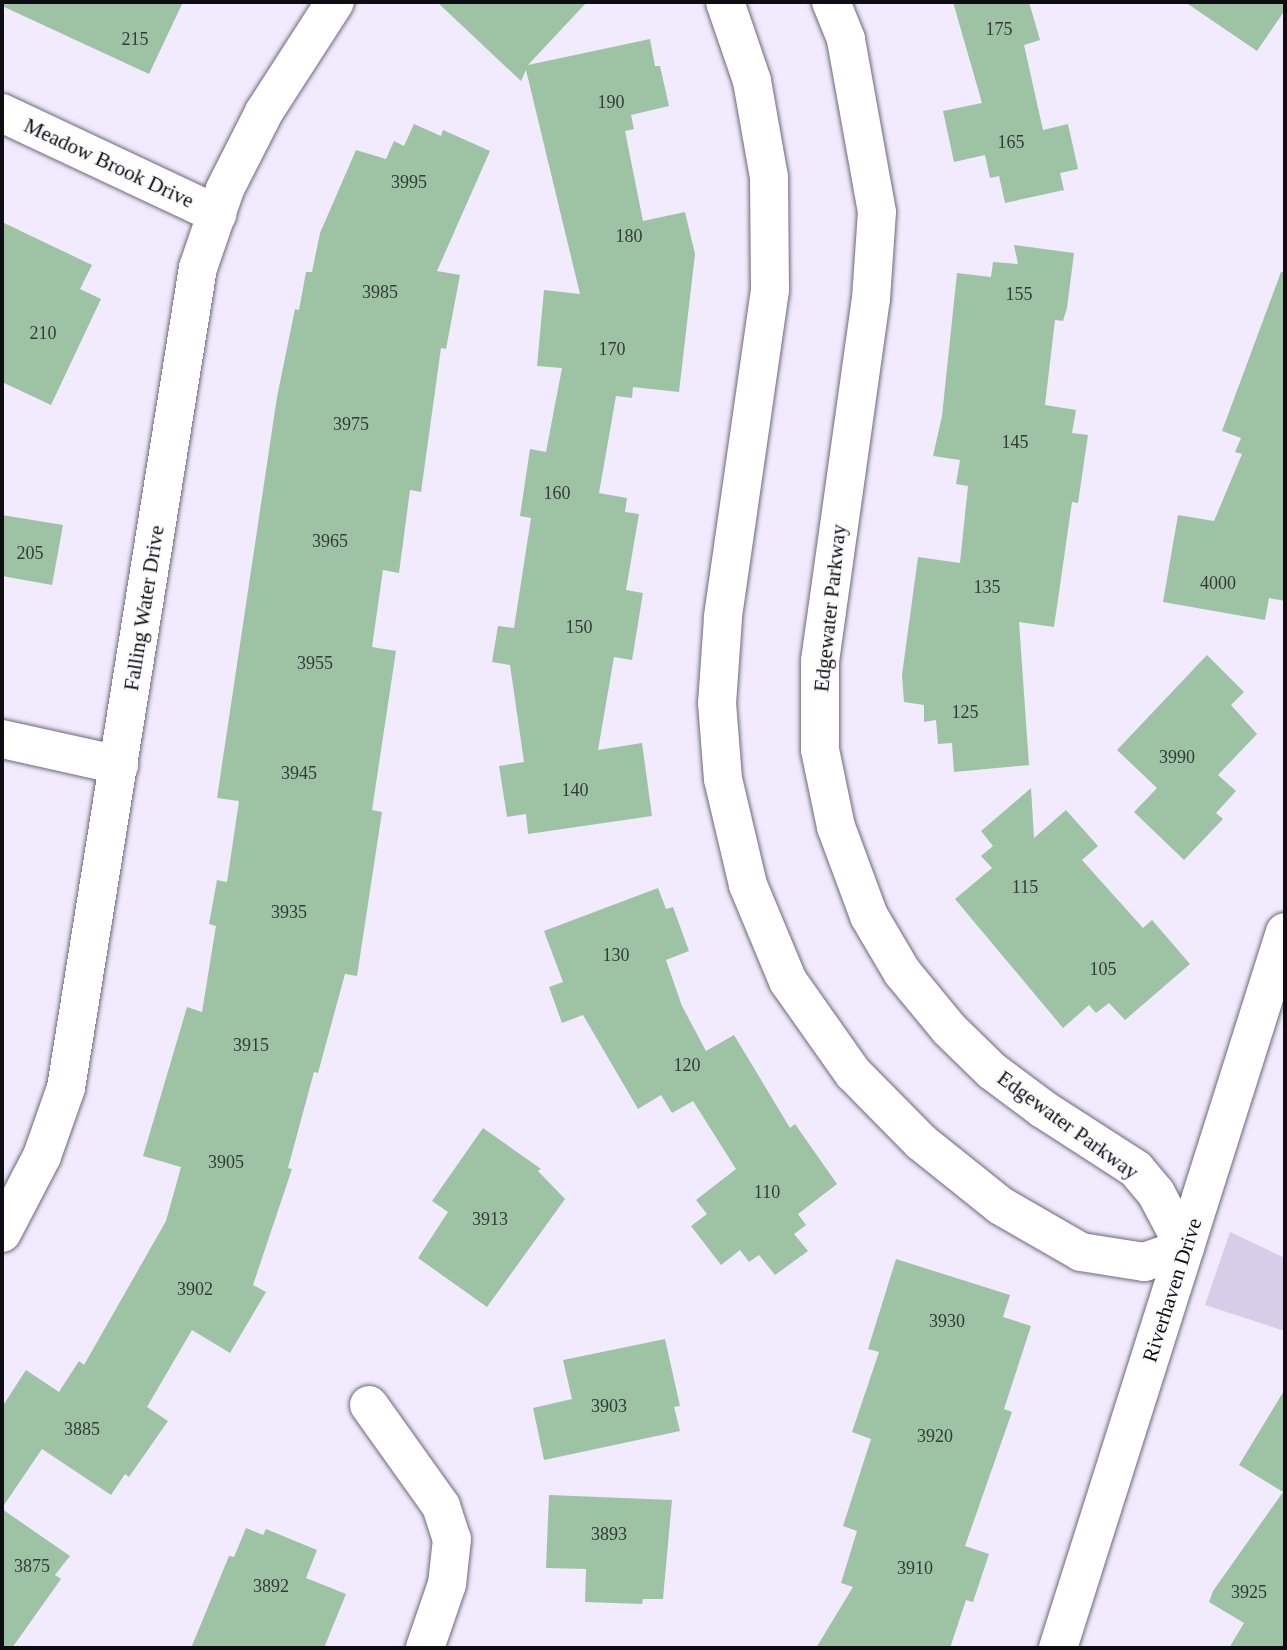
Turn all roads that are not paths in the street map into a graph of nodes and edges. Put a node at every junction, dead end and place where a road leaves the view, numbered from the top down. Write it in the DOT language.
graph roads {
  1 [pos="335,2"];
  2 [pos="725,2"];
  3 [pos="831,2"];
  4 [pos="2,113"];
  5 [pos="217,214"];
  6 [pos="2,739"];
  7 [pos="119,765"];
  8 [pos="1285,932"];
  9 [pos="2,1233"];
  10 [pos="1185,1248"];
  11 [pos="369,1405"];
  12 [pos="425,1648"];
  13 [pos="1058,1648"];
  1 -- 5 [label="street, Falling Water Drive"];
  2 -- 10 [label="street"];
  3 -- 10 [label="street, Edgewater Parkway"];
  4 -- 5 [label="street, Meadow Brook Drive"];
  5 -- 7 [label="street, Falling Water Drive"];
  6 -- 7 [label="street"];
  7 -- 9 [label="street, Falling Water Drive"];
  8 -- 10 [label="street, Riverhaven Drive"];
  10 -- 13 [label="street, Riverhaven Drive"];
  11 -- 12 [label="street"];
}
